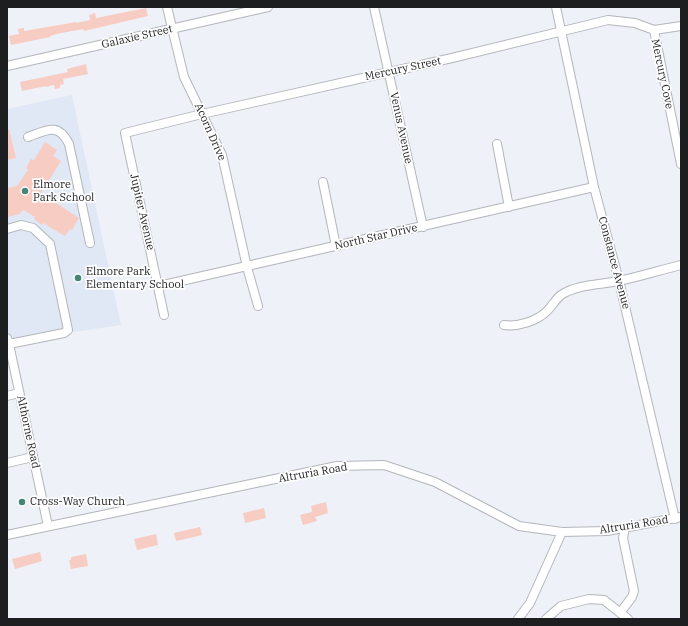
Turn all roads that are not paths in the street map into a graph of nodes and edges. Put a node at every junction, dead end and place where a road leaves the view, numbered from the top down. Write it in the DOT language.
graph roads {
  1 [pos="167,7"];
  2 [pos="268,7"];
  3 [pos="374,7"];
  4 [pos="556,7"];
  5 [pos="681,26"];
  6 [pos="172,29"];
  7 [pos="654,30"];
  8 [pos="561,31"];
  9 [pos="7,66"];
  10 [pos="389,72"];
  11 [pos="202,114"];
  12 [pos="125,133"];
  13 [pos="28,137"];
  14 [pos="497,144"];
  15 [pos="681,164"];
  16 [pos="323,182"];
  17 [pos="594,187"];
  18 [pos="509,207"];
  19 [pos="423,226"];
  20 [pos="7,229"];
  21 [pos="90,243"];
  22 [pos="336,246"];
  23 [pos="681,265"];
  24 [pos="247,267"];
  25 [pos="619,281"];
  26 [pos="159,286"];
  27 [pos="258,306"];
  28 [pos="164,315"];
  29 [pos="504,325"];
  30 [pos="8,341"];
  31 [pos="19,393"];
  32 [pos="7,396"];
  33 [pos="33,457"];
  34 [pos="7,463"];
  35 [pos="678,518"];
  36 [pos="48,526"];
  37 [pos="625,528"];
  38 [pos="562,532"];
  39 [pos="7,535"];
  40 [pos="620,613"];
  41 [pos="518,619"];
  42 [pos="546,619"];
  43 [pos="628,619"];
  1 -- 6 [label="street, Acorn Drive"];
  2 -- 6 [label="street, Galaxie Street"];
  3 -- 10 [label="street, Venus Avenue"];
  4 -- 8 [label="street, Constance Avenue"];
  5 -- 7 [label="street, Mercury Street"];
  6 -- 9 [label="street, Galaxie Street"];
  6 -- 11 [label="street, Acorn Drive"];
  7 -- 8 [label="street, Mercury Street"];
  7 -- 15 [label="street, Mercury Cove"];
  8 -- 10 [label="street, Mercury Street"];
  8 -- 17 [label="street, Constance Avenue"];
  10 -- 11 [label="street, Mercury Street"];
  10 -- 19 [label="street, Venus Avenue"];
  11 -- 12 [label="street, Mercury Street"];
  11 -- 24 [label="street, Acorn Drive"];
  12 -- 26 [label="street, Jupiter Avenue"];
  13 -- 21 [label="street"];
  14 -- 18 [label="street"];
  16 -- 22 [label="street"];
  17 -- 18 [label="street, North Star Drive"];
  17 -- 25 [label="street, Constance Avenue"];
  18 -- 19 [label="street, North Star Drive"];
  19 -- 22 [label="street, North Star Drive"];
  20 -- 30 [label="street"];
  22 -- 24 [label="street, North Star Drive"];
  23 -- 25 [label="street"];
  24 -- 26 [label="street, North Star Drive"];
  24 -- 27 [label="street, Acorn Drive"];
  25 -- 29 [label="street"];
  25 -- 35 [label="street, Constance Avenue"];
  26 -- 28 [label="street, Jupiter Avenue"];
  30 -- 31 [label="street, Althorne Road"];
  31 -- 32 [label="street"];
  31 -- 33 [label="street, Althorne Road"];
  33 -- 34 [label="street"];
  33 -- 36 [label="street, Althorne Road"];
  35 -- 37 [label="street, Altruria Road"];
  36 -- 38 [label="street, Altruria Road"];
  36 -- 39 [label="street, Altruria Road"];
  37 -- 38 [label="street, Altruria Road"];
  37 -- 40 [label="street"];
  38 -- 41 [label="street"];
  40 -- 42 [label="street"];
  40 -- 43 [label="street"];
}
